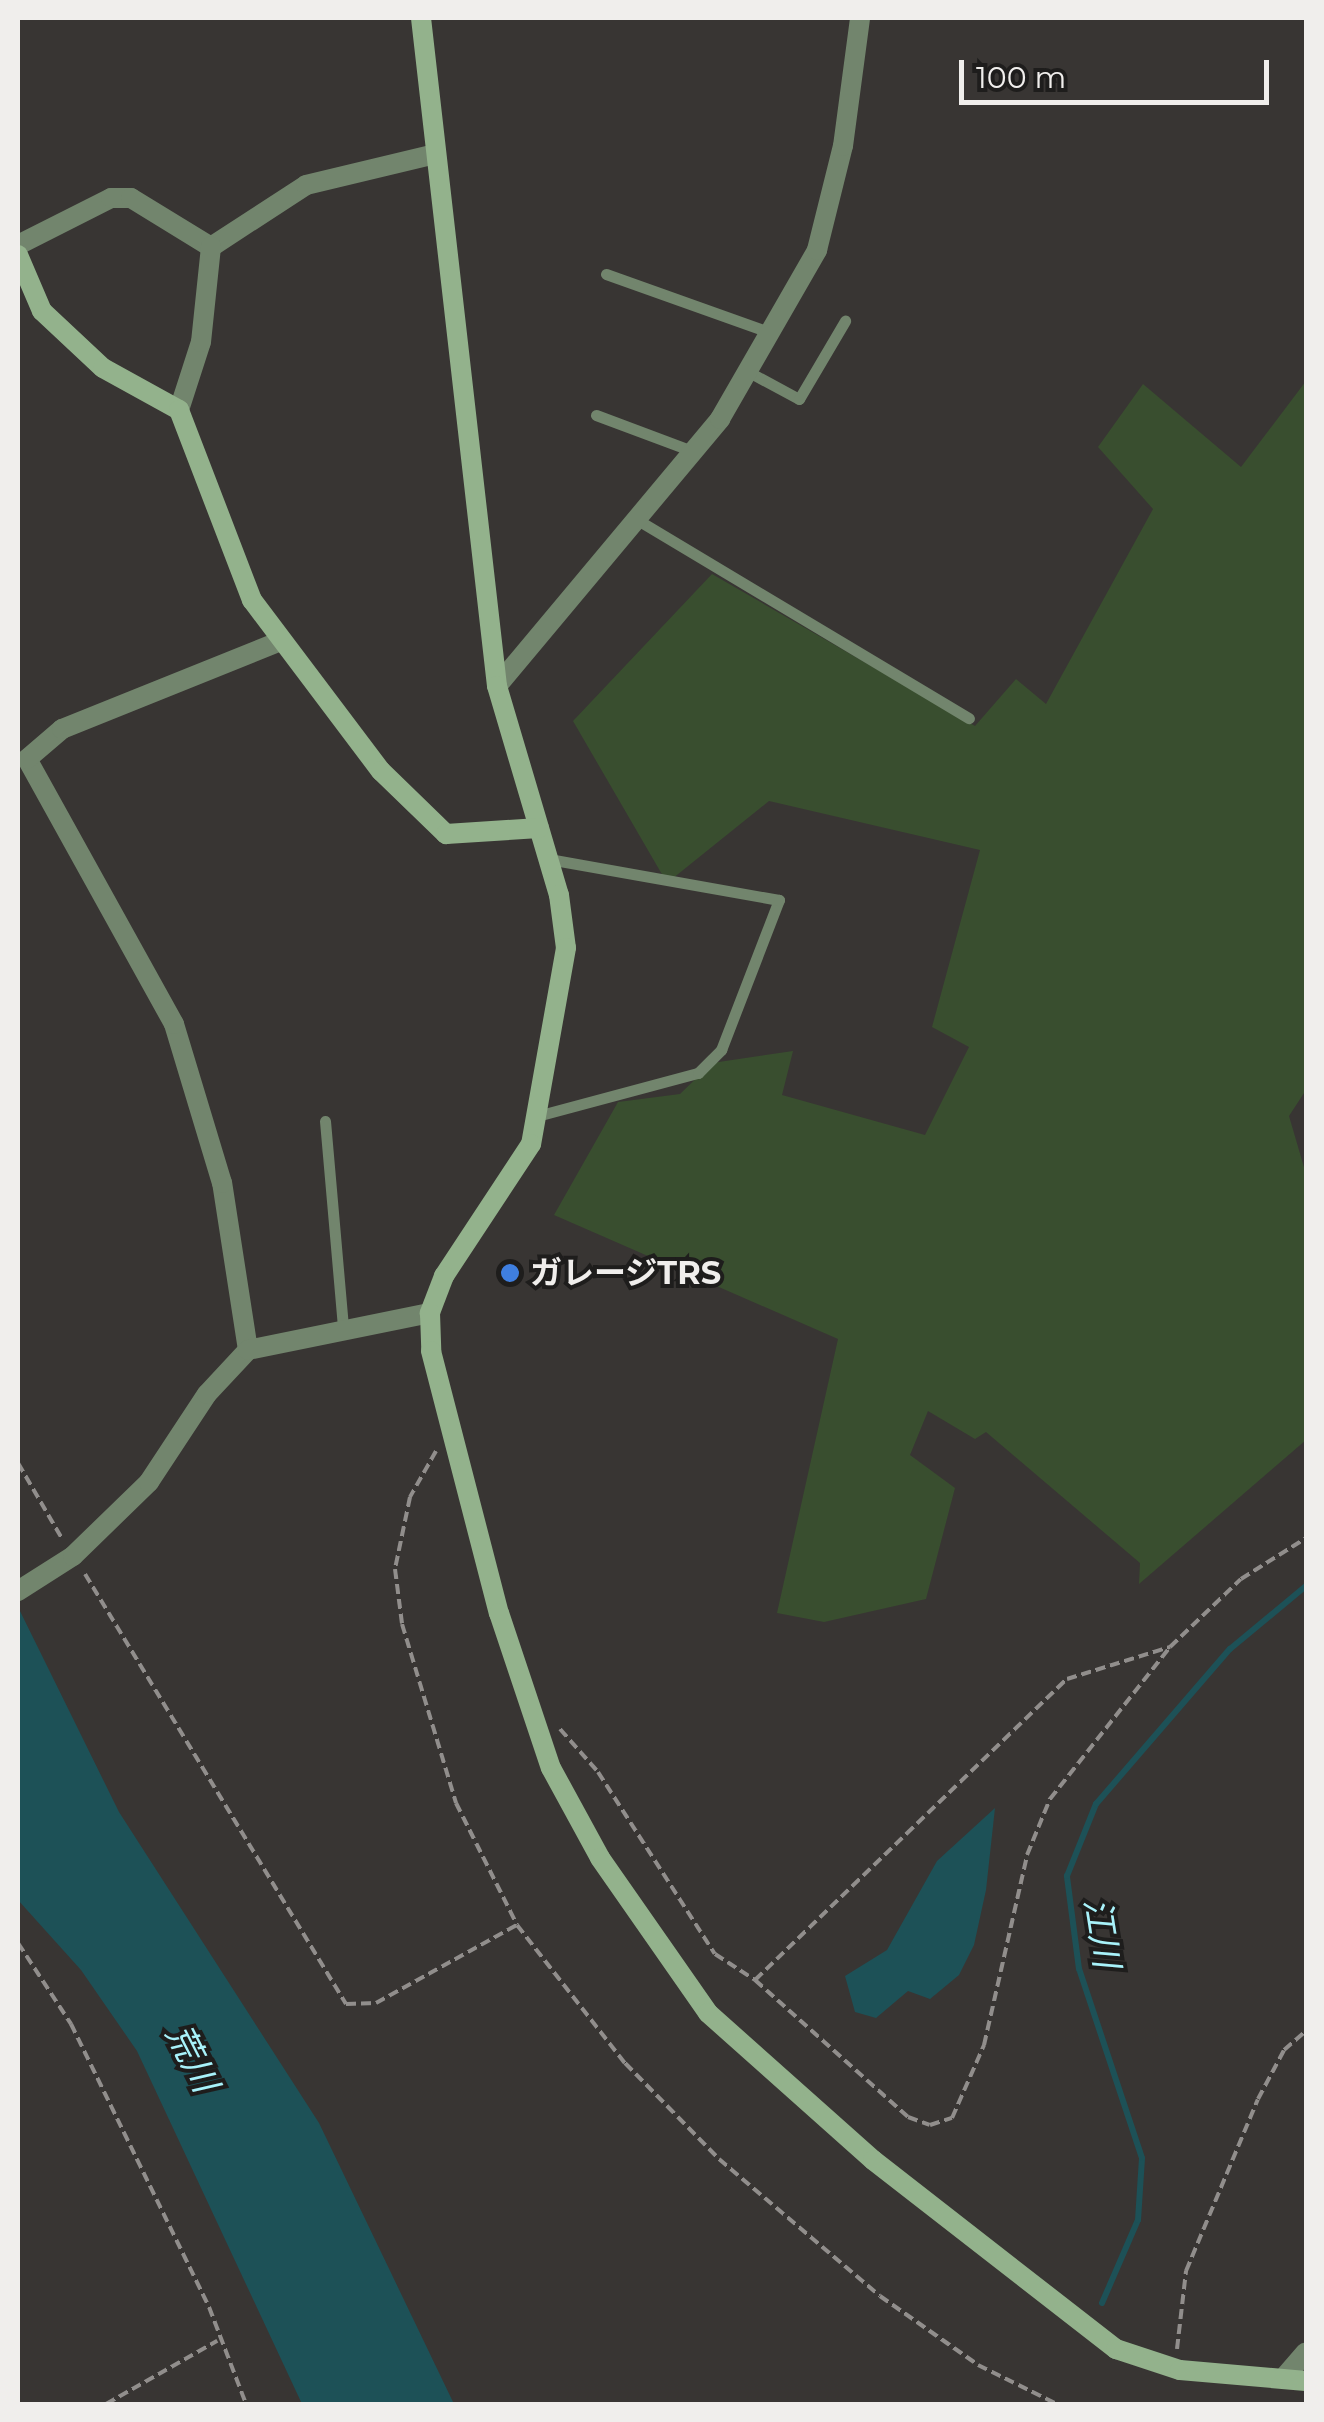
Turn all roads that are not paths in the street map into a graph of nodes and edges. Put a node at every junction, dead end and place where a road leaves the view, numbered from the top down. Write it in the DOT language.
graph roads {
  1 [pos="420,18"];
  2 [pos="860,18"];
  3 [pos="435,154"];
  4 [pos="18,244"];
  5 [pos="211,247"];
  6 [pos="18,255"];
  7 [pos="606,274"];
  8 [pos="846,321"];
  9 [pos="769,332"];
  10 [pos="747,371"];
  11 [pos="179,410"];
  12 [pos="596,414"];
  13 [pos="695,452"];
  14 [pos="636,519"];
  15 [pos="278,642"];
  16 [pos="497,686"];
  17 [pos="970,718"];
  18 [pos="539,828"];
  19 [pos="549,859"];
  20 [pos="537,1116"];
  21 [pos="326,1122"];
  22 [pos="430,1313"];
  23 [pos="343,1326"];
  24 [pos="248,1350"];
  25 [pos="18,1591"];
  26 [pos="1306,2352"];
  27 [pos="1296,2378"];
  1 -- 3 [label="street"];
  2 -- 9 [label="street"];
  3 -- 5 [label="street"];
  3 -- 16 [label="street"];
  4 -- 5 [label="street"];
  5 -- 11 [label="street"];
  6 -- 11 [label="street"];
  7 -- 9 [label="lane"];
  8 -- 10 [label="lane"];
  9 -- 10 [label="street"];
  10 -- 13 [label="street"];
  11 -- 15 [label="street"];
  12 -- 13 [label="lane"];
  13 -- 14 [label="street"];
  14 -- 16 [label="street"];
  14 -- 17 [label="lane"];
  15 -- 18 [label="street"];
  15 -- 24 [label="street"];
  16 -- 18 [label="street"];
  18 -- 19 [label="street"];
  19 -- 20 [label="street"];
  19 -- 20 [label="lane"];
  20 -- 22 [label="street"];
  21 -- 23 [label="lane"];
  22 -- 23 [label="street"];
  22 -- 27 [label="street"];
  23 -- 24 [label="street"];
  24 -- 25 [label="street"];
  26 -- 27 [label="street"];
}
